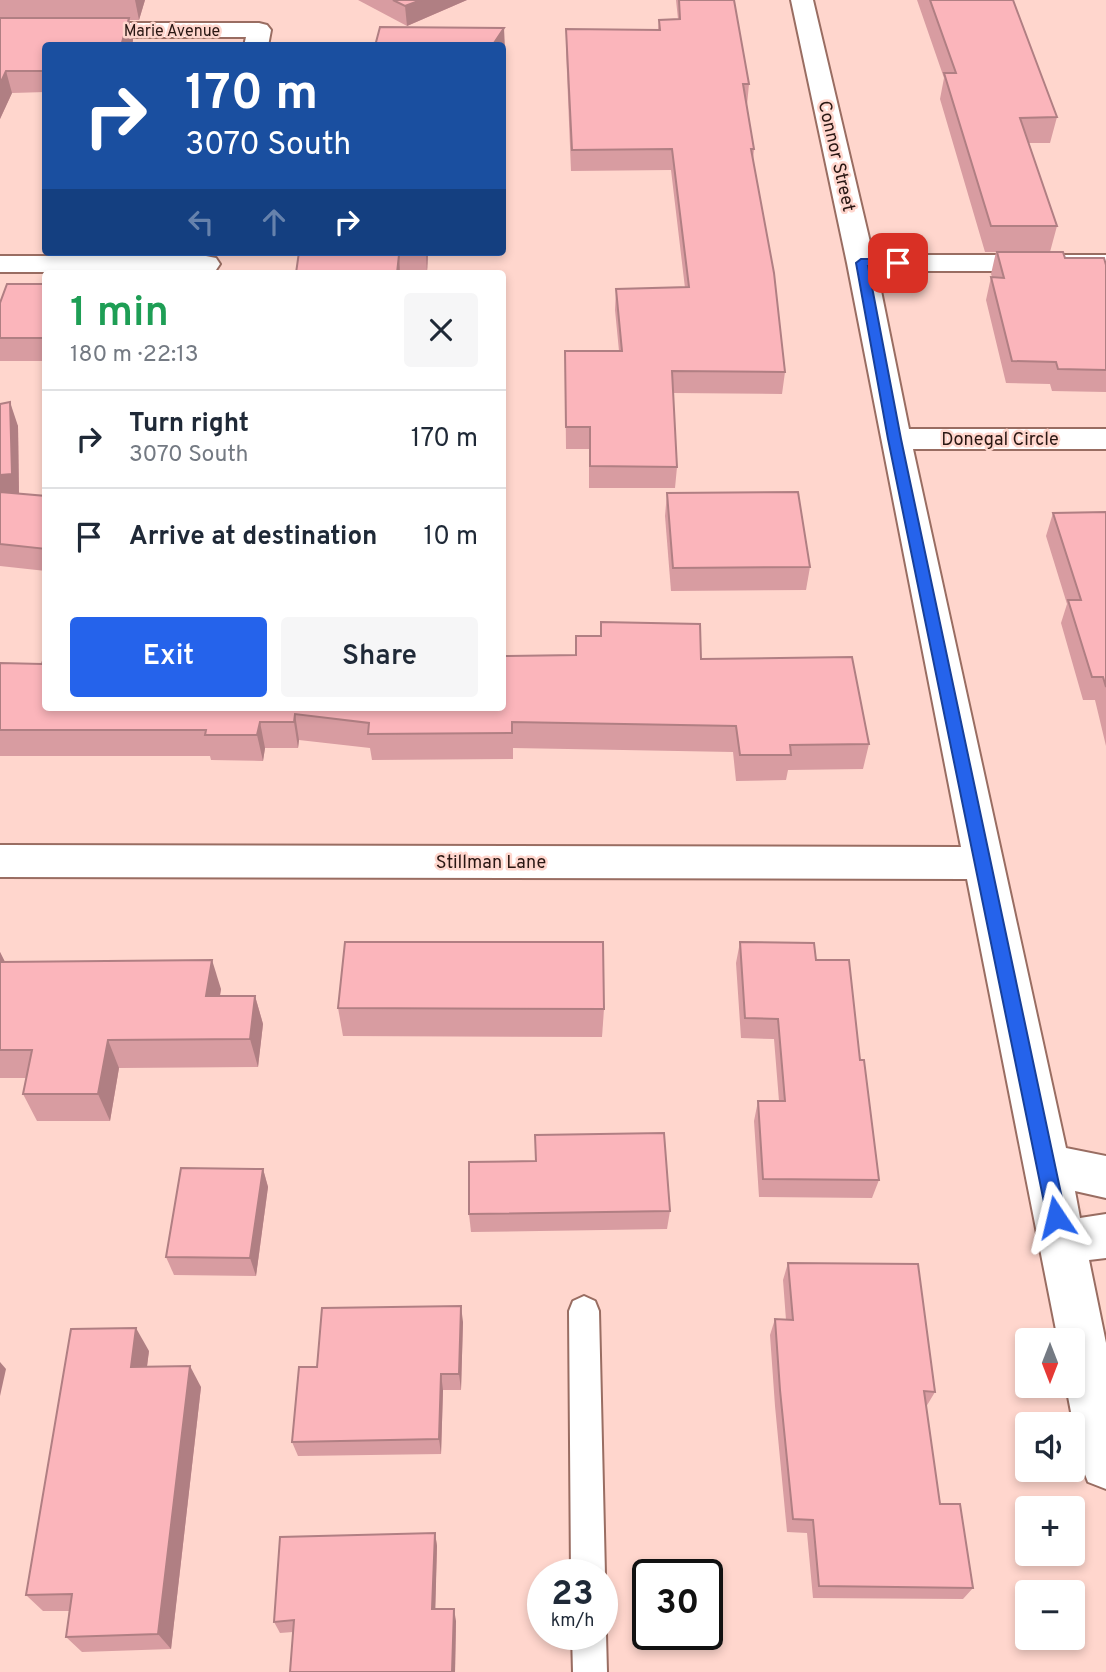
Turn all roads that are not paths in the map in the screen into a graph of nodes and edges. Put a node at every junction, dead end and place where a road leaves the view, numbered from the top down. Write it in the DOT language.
graph roads {
  1 [pos="802,0"];
  2 [pos="0,30"];
  3 [pos="258,38"];
  4 [pos="206,263"];
  5 [pos="861,263"];
  6 [pos="1106,263"];
  7 [pos="0,264"];
  8 [pos="895,439"];
  9 [pos="1106,439"];
  10 [pos="0,861"];
  11 [pos="983,863"];
  12 [pos="1047,1165"];
  13 [pos="1106,1177"];
  14 [pos="1106,1236"];
  15 [pos="1061,1243"];
  16 [pos="584,1311"];
  17 [pos="1106,1464"];
  18 [pos="588,1559"];
  19 [pos="589,1650"];
  20 [pos="590,1672"];
  1 -- 5 [label="street, Connor Street"];
  2 -- 3 [label="street, Marie Avenue"];
  4 -- 7 [label="street"];
  5 -- 6 [label="street"];
  5 -- 8 [label="street, Connor Street"];
  8 -- 9 [label="street, Donegal Circle"];
  8 -- 11 [label="street, Connor Street"];
  10 -- 11 [label="street, Stillman Lane"];
  11 -- 12 [label="street, Connor Street"];
  12 -- 13 [label="street"];
  12 -- 15 [label="street, Connor Street"];
  14 -- 15 [label="street"];
  15 -- 17 [label="street, Connor Street"];
  16 -- 18 [label="lane"];
  19 -- 20 [label="lane"];
}
